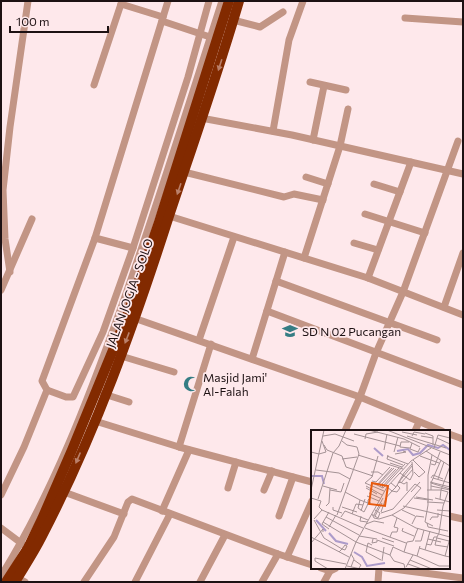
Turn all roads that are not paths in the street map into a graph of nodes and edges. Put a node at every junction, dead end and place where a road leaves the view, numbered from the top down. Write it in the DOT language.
graph roads {
  1 [pos="28,1"];
  2 [pos="168,1"];
  3 [pos="209,1"];
  4 [pos="222,1"];
  5 [pos="230,1"];
  6 [pos="239,1"];
  7 [pos="303,1"];
  8 [pos="122,3"];
  9 [pos="283,12"];
  10 [pos="405,18"];
  11 [pos="163,19"];
  12 [pos="233,20"];
  13 [pos="463,22"];
  14 [pos="199,34"];
  15 [pos="218,39"];
  16 [pos="310,82"];
  17 [pos="94,85"];
  18 [pos="324,86"];
  19 [pos="346,90"];
  20 [pos="348,109"];
  21 [pos="201,118"];
  22 [pos="273,131"];
  23 [pos="313,140"];
  24 [pos="458,142"];
  25 [pos="340,146"];
  26 [pos="411,162"];
  27 [pos="448,170"];
  28 [pos="184,172"];
  29 [pos="463,174"];
  30 [pos="306,177"];
  31 [pos="328,184"];
  32 [pos="374,184"];
  33 [pos="400,192"];
  34 [pos="323,200"];
  35 [pos="365,214"];
  36 [pos="166,215"];
  37 [pos="32,219"];
  38 [pos="389,222"];
  39 [pos="425,233"];
  40 [pos="234,237"];
  41 [pos="95,238"];
  42 [pos="354,243"];
  43 [pos="133,248"];
  44 [pos="378,250"];
  45 [pos="285,252"];
  46 [pos="463,253"];
  47 [pos="304,258"];
  48 [pos="10,272"];
  49 [pos="368,278"];
  50 [pos="276,281"];
  51 [pos="1,290"];
  52 [pos="403,292"];
  53 [pos="444,308"];
  54 [pos="267,311"];
  55 [pos="463,315"];
  56 [pos="131,317"];
  57 [pos="390,322"];
  58 [pos="199,340"];
  59 [pos="438,340"];
  60 [pos="211,344"];
  61 [pos="376,353"];
  62 [pos="121,356"];
  63 [pos="252,359"];
  64 [pos="174,372"];
  65 [pos="463,385"];
  66 [pos="47,390"];
  67 [pos="104,394"];
  68 [pos="73,397"];
  69 [pos="360,397"];
  70 [pos="89,402"];
  71 [pos="128,402"];
  72 [pos="95,421"];
  73 [pos="419,422"];
  74 [pos="345,430"];
  75 [pos="415,430"];
  76 [pos="439,430"];
  77 [pos="450,434"];
  78 [pos="463,439"];
  79 [pos="179,447"];
  80 [pos="189,450"];
  81 [pos="236,462"];
  82 [pos="272,471"];
  83 [pos="293,477"];
  84 [pos="311,482"];
  85 [pos="228,488"];
  86 [pos="264,490"];
  87 [pos="64,492"];
  88 [pos="1,495"];
  89 [pos="311,503"];
  90 [pos="162,511"];
  91 [pos="124,514"];
  92 [pos="170,514"];
  93 [pos="279,516"];
  94 [pos="450,516"];
  95 [pos="463,519"];
  96 [pos="1,529"];
  97 [pos="225,535"];
  98 [pos="28,548"];
  99 [pos="278,554"];
  100 [pos="287,557"];
  101 [pos="311,565"];
  102 [pos="333,569"];
  103 [pos="379,569"];
  104 [pos="393,569"];
  105 [pos="1,576"];
  106 [pos="463,578"];
  107 [pos="19,581"];
  108 [pos="6,582"];
  109 [pos="84,582"];
  110 [pos="135,582"];
  111 [pos="200,582"];
  112 [pos="262,582"];
  113 [pos="324,582"];
  114 [pos="378,582"];
  1 -- 48 [label="street"];
  2 -- 11 [label="street"];
  3 -- 14 [label="street"];
  4 -- 15 [label="street"];
  5 -- 15 [label="highway, JALAN JOGJA - SOLO"];
  6 -- 12 [label="highway, JALAN JOGJA - SOLO"];
  7 -- 22 [label="street"];
  8 -- 11 [label="street"];
  8 -- 17 [label="street"];
  9 -- 12 [label="street"];
  10 -- 13 [label="street"];
  11 -- 14 [label="street"];
  11 -- 41 [label="street"];
  12 -- 15 [label="highway, JALAN JOGJA - SOLO"];
  14 -- 15 [label="street"];
  14 -- 43 [label="street"];
  15 -- 21 [label="highway, JALAN JOGJA - SOLO, one-way"];
  15 -- 36 [label="highway, JALAN JOGJA - SOLO"];
  15 -- 70 [label="street"];
  16 -- 18 [label="street"];
  18 -- 19 [label="street"];
  18 -- 23 [label="street"];
  20 -- 25 [label="street"];
  21 -- 22 [label="street"];
  21 -- 28 [label="highway, JALAN JOGJA - SOLO"];
  22 -- 23 [label="street"];
  23 -- 25 [label="street"];
  24 -- 27 [label="street"];
  25 -- 26 [label="street"];
  25 -- 31 [label="street"];
  26 -- 27 [label="street"];
  26 -- 33 [label="street"];
  27 -- 29 [label="street"];
  27 -- 39 [label="street"];
  28 -- 34 [label="street"];
  28 -- 36 [label="highway, JALAN JOGJA - SOLO, one-way"];
  30 -- 31 [label="street"];
  31 -- 34 [label="street"];
  32 -- 33 [label="street"];
  33 -- 38 [label="street"];
  34 -- 47 [label="street"];
  35 -- 38 [label="street"];
  36 -- 40 [label="street"];
  36 -- 56 [label="highway, JALAN JOGJA - SOLO"];
  37 -- 48 [label="street"];
  38 -- 39 [label="street"];
  38 -- 44 [label="street"];
  39 -- 52 [label="street"];
  40 -- 45 [label="street"];
  40 -- 58 [label="street"];
  41 -- 43 [label="street"];
  41 -- 66 [label="street"];
  42 -- 44 [label="street"];
  43 -- 68 [label="street"];
  44 -- 49 [label="street"];
  45 -- 47 [label="street"];
  45 -- 50 [label="street"];
  46 -- 53 [label="street"];
  47 -- 49 [label="street"];
  48 -- 51 [label="street"];
  49 -- 52 [label="street"];
  50 -- 54 [label="street"];
  50 -- 57 [label="street"];
  52 -- 53 [label="street"];
  52 -- 57 [label="street"];
  53 -- 55 [label="street"];
  54 -- 61 [label="street"];
  54 -- 63 [label="street"];
  56 -- 58 [label="street"];
  56 -- 62 [label="highway, JALAN JOGJA - SOLO, one-way"];
  56 -- 70 [label="highway, JALAN JOGJA - SOLO"];
  57 -- 59 [label="street"];
  57 -- 61 [label="street"];
  58 -- 60 [label="street"];
  60 -- 63 [label="street"];
  60 -- 79 [label="street"];
  61 -- 65 [label="street"];
  61 -- 69 [label="street"];
  62 -- 64 [label="street"];
  62 -- 67 [label="highway, JALAN JOGJA - SOLO"];
  63 -- 69 [label="street"];
  66 -- 68 [label="street"];
  66 -- 88 [label="street"];
  67 -- 71 [label="street"];
  67 -- 72 [label="highway, JALAN JOGJA - SOLO"];
  68 -- 70 [label="street"];
  69 -- 73 [label="street"];
  69 -- 74 [label="street"];
  70 -- 98 [label="highway, JALAN JOGJA - SOLO"];
  72 -- 79 [label="street"];
  72 -- 87 [label="highway, JALAN JOGJA - SOLO, one-way"];
  73 -- 75 [label="street"];
  73 -- 76 [label="street"];
  77 -- 78 [label="street"];
  79 -- 80 [label="street"];
  80 -- 81 [label="street"];
  80 -- 90 [label="street"];
  81 -- 82 [label="street"];
  81 -- 85 [label="street"];
  82 -- 83 [label="street"];
  82 -- 86 [label="street"];
  83 -- 84 [label="street"];
  83 -- 93 [label="street"];
  87 -- 91 [label="street"];
  87 -- 98 [label="highway, JALAN JOGJA - SOLO"];
  89 -- 100 [label="street"];
  90 -- 91 [label="street"];
  90 -- 92 [label="street"];
  91 -- 109 [label="street"];
  92 -- 97 [label="street"];
  92 -- 110 [label="street"];
  94 -- 95 [label="street"];
  96 -- 98 [label="street"];
  97 -- 99 [label="street"];
  97 -- 111 [label="street"];
  98 -- 105 [label="street"];
  98 -- 107 [label="highway, JALAN JOGJA - SOLO"];
  98 -- 108 [label="highway, JALAN JOGJA - SOLO"];
  99 -- 100 [label="street"];
  99 -- 112 [label="street"];
  100 -- 101 [label="street"];
  102 -- 113 [label="street"];
  103 -- 114 [label="street"];
  104 -- 106 [label="street"];
}
